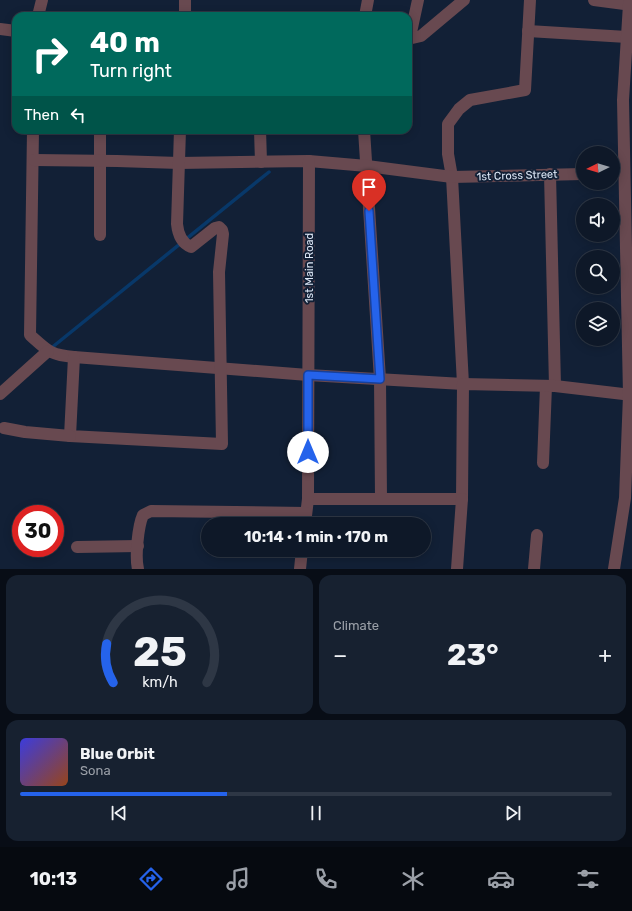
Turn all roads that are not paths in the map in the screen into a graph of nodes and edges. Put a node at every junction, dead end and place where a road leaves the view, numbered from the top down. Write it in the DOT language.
graph roads {
  1 [pos="42,0"];
  2 [pos="185,0"];
  3 [pos="368,0"];
  4 [pos="418,0"];
  5 [pos="464,0"];
  6 [pos="530,0"];
  7 [pos="594,0"];
  8 [pos="631,4"];
  9 [pos="39,12"];
  10 [pos="185,12"];
  11 [pos="366,12"];
  12 [pos="412,25"];
  13 [pos="0,29"];
  14 [pos="12,30"];
  15 [pos="528,31"];
  16 [pos="627,37"];
  17 [pos="412,38"];
  18 [pos="34,134"];
  19 [pos="100,134"];
  20 [pos="180,134"];
  21 [pos="260,134"];
  22 [pos="364,134"];
  23 [pos="34,160"];
  24 [pos="100,160"];
  25 [pos="309,161"];
  26 [pos="261,162"];
  27 [pos="179,163"];
  28 [pos="367,166"];
  29 [pos="550,174"];
  30 [pos="576,174"];
  31 [pos="623,174"];
  32 [pos="452,177"];
  33 [pos="100,235"];
  34 [pos="630,324"];
  35 [pos="48,351"];
  36 [pos="74,357"];
  37 [pos="220,368"];
  38 [pos="308,375"];
  39 [pos="380,379"];
  40 [pos="463,384"];
  41 [pos="551,386"];
  42 [pos="0,394"];
  43 [pos="630,395"];
  44 [pos="4,428"];
  45 [pos="70,436"];
  46 [pos="543,463"];
  47 [pos="628,498"];
  48 [pos="308,499"];
  49 [pos="381,499"];
  50 [pos="462,499"];
  51 [pos="283,517"];
  52 [pos="305,517"];
  53 [pos="536,534"];
  54 [pos="138,546"];
  55 [pos="77,547"];
  56 [pos="301,557"];
  57 [pos="138,569"];
  58 [pos="300,569"];
  59 [pos="457,569"];
  60 [pos="534,569"];
  61 [pos="614,569"];
  1 -- 9 [label="street"];
  2 -- 10 [label="street"];
  3 -- 11 [label="street"];
  4 -- 12 [label="street"];
  5 -- 17 [label="street"];
  6 -- 15 [label="street"];
  7 -- 8 [label="street"];
  8 -- 16 [label="street"];
  13 -- 14 [label="street"];
  15 -- 16 [label="street"];
  15 -- 32 [label="street"];
  16 -- 31 [label="street"];
  18 -- 23 [label="street"];
  19 -- 24 [label="street"];
  20 -- 27 [label="street"];
  21 -- 26 [label="street"];
  22 -- 28 [label="street"];
  23 -- 24 [label="street, 1st Cross Street"];
  23 -- 35 [label="street"];
  24 -- 27 [label="street, 1st Cross Street"];
  24 -- 33 [label="street"];
  25 -- 26 [label="street, 1st Cross Street"];
  25 -- 28 [label="street, 1st Cross Street"];
  25 -- 38 [label="street, 1st Main Road"];
  26 -- 27 [label="street, 1st Cross Street"];
  27 -- 37 [label="street"];
  28 -- 32 [label="street, 1st Cross Street"];
  28 -- 39 [label="street"];
  29 -- 30 [label="street, 1st Cross Street"];
  29 -- 32 [label="street, 1st Cross Street"];
  29 -- 41 [label="street"];
  31 -- 34 [label="street"];
  32 -- 40 [label="street"];
  34 -- 43 [label="street"];
  35 -- 36 [label="street"];
  35 -- 42 [label="street"];
  36 -- 37 [label="street"];
  36 -- 45 [label="street"];
  37 -- 38 [label="street"];
  37 -- 45 [label="street"];
  38 -- 39 [label="street"];
  38 -- 48 [label="street, 1st Main Road"];
  39 -- 40 [label="street"];
  39 -- 49 [label="street"];
  40 -- 41 [label="street"];
  40 -- 50 [label="street"];
  41 -- 43 [label="street"];
  41 -- 46 [label="street"];
  43 -- 47 [label="street"];
  44 -- 45 [label="street"];
  47 -- 61 [label="street"];
  48 -- 49 [label="street"];
  48 -- 52 [label="street, 1st Main Road"];
  49 -- 50 [label="street"];
  50 -- 59 [label="street"];
  51 -- 54 [label="street"];
  53 -- 60 [label="street"];
  54 -- 55 [label="street"];
  54 -- 57 [label="street"];
  56 -- 58 [label="street"];
}
